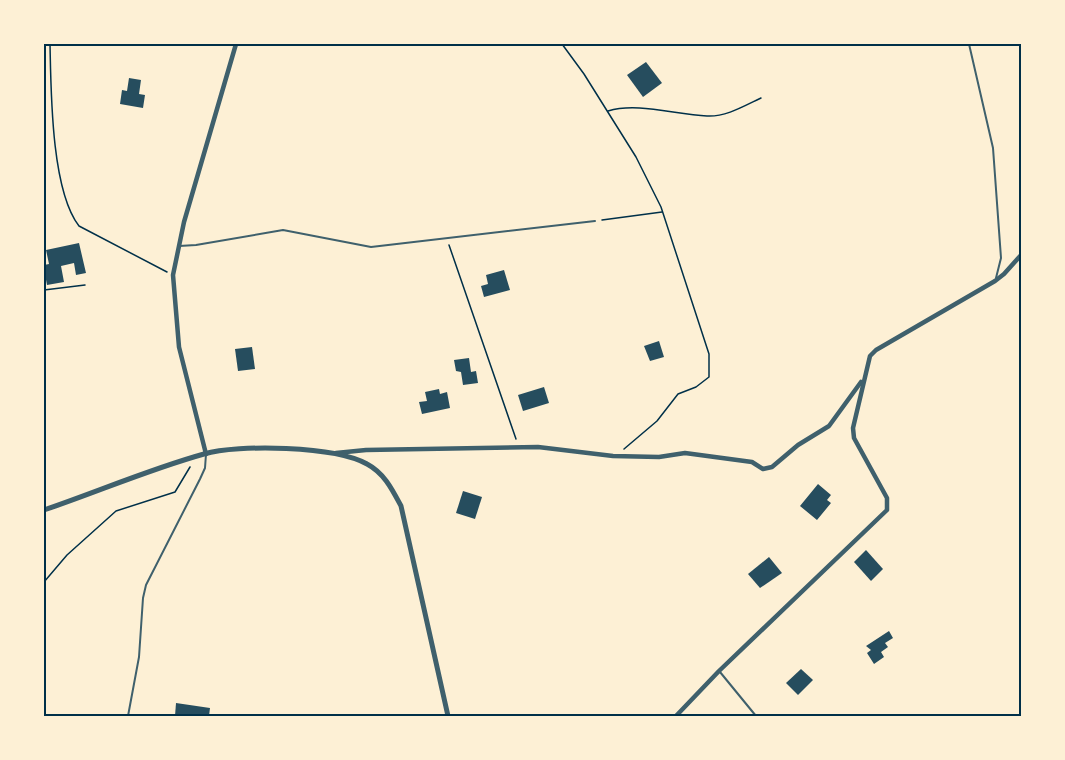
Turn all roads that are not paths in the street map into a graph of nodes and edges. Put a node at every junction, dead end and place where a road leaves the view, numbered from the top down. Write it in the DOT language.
graph roads {
  1 [pos="236,44"];
  2 [pos="969,44"];
  3 [pos="595,221"];
  4 [pos="179,246"];
  5 [pos="1022,254"];
  6 [pos="995,281"];
  7 [pos="863,380"];
  8 [pos="334,453"];
  9 [pos="206,454"];
  10 [pos="44,510"];
  11 [pos="719,670"];
  12 [pos="128,717"];
  13 [pos="448,717"];
  14 [pos="676,717"];
  15 [pos="756,717"];
  1 -- 4 [label="street"];
  2 -- 6 [label="lane"];
  3 -- 4 [label="lane"];
  4 -- 9 [label="street"];
  5 -- 6 [label="street"];
  6 -- 7 [label="street"];
  7 -- 8 [label="street"];
  7 -- 11 [label="street"];
  8 -- 9 [label="street"];
  8 -- 13 [label="street"];
  9 -- 10 [label="street"];
  9 -- 12 [label="lane"];
  11 -- 14 [label="street"];
  11 -- 15 [label="lane"];
}
